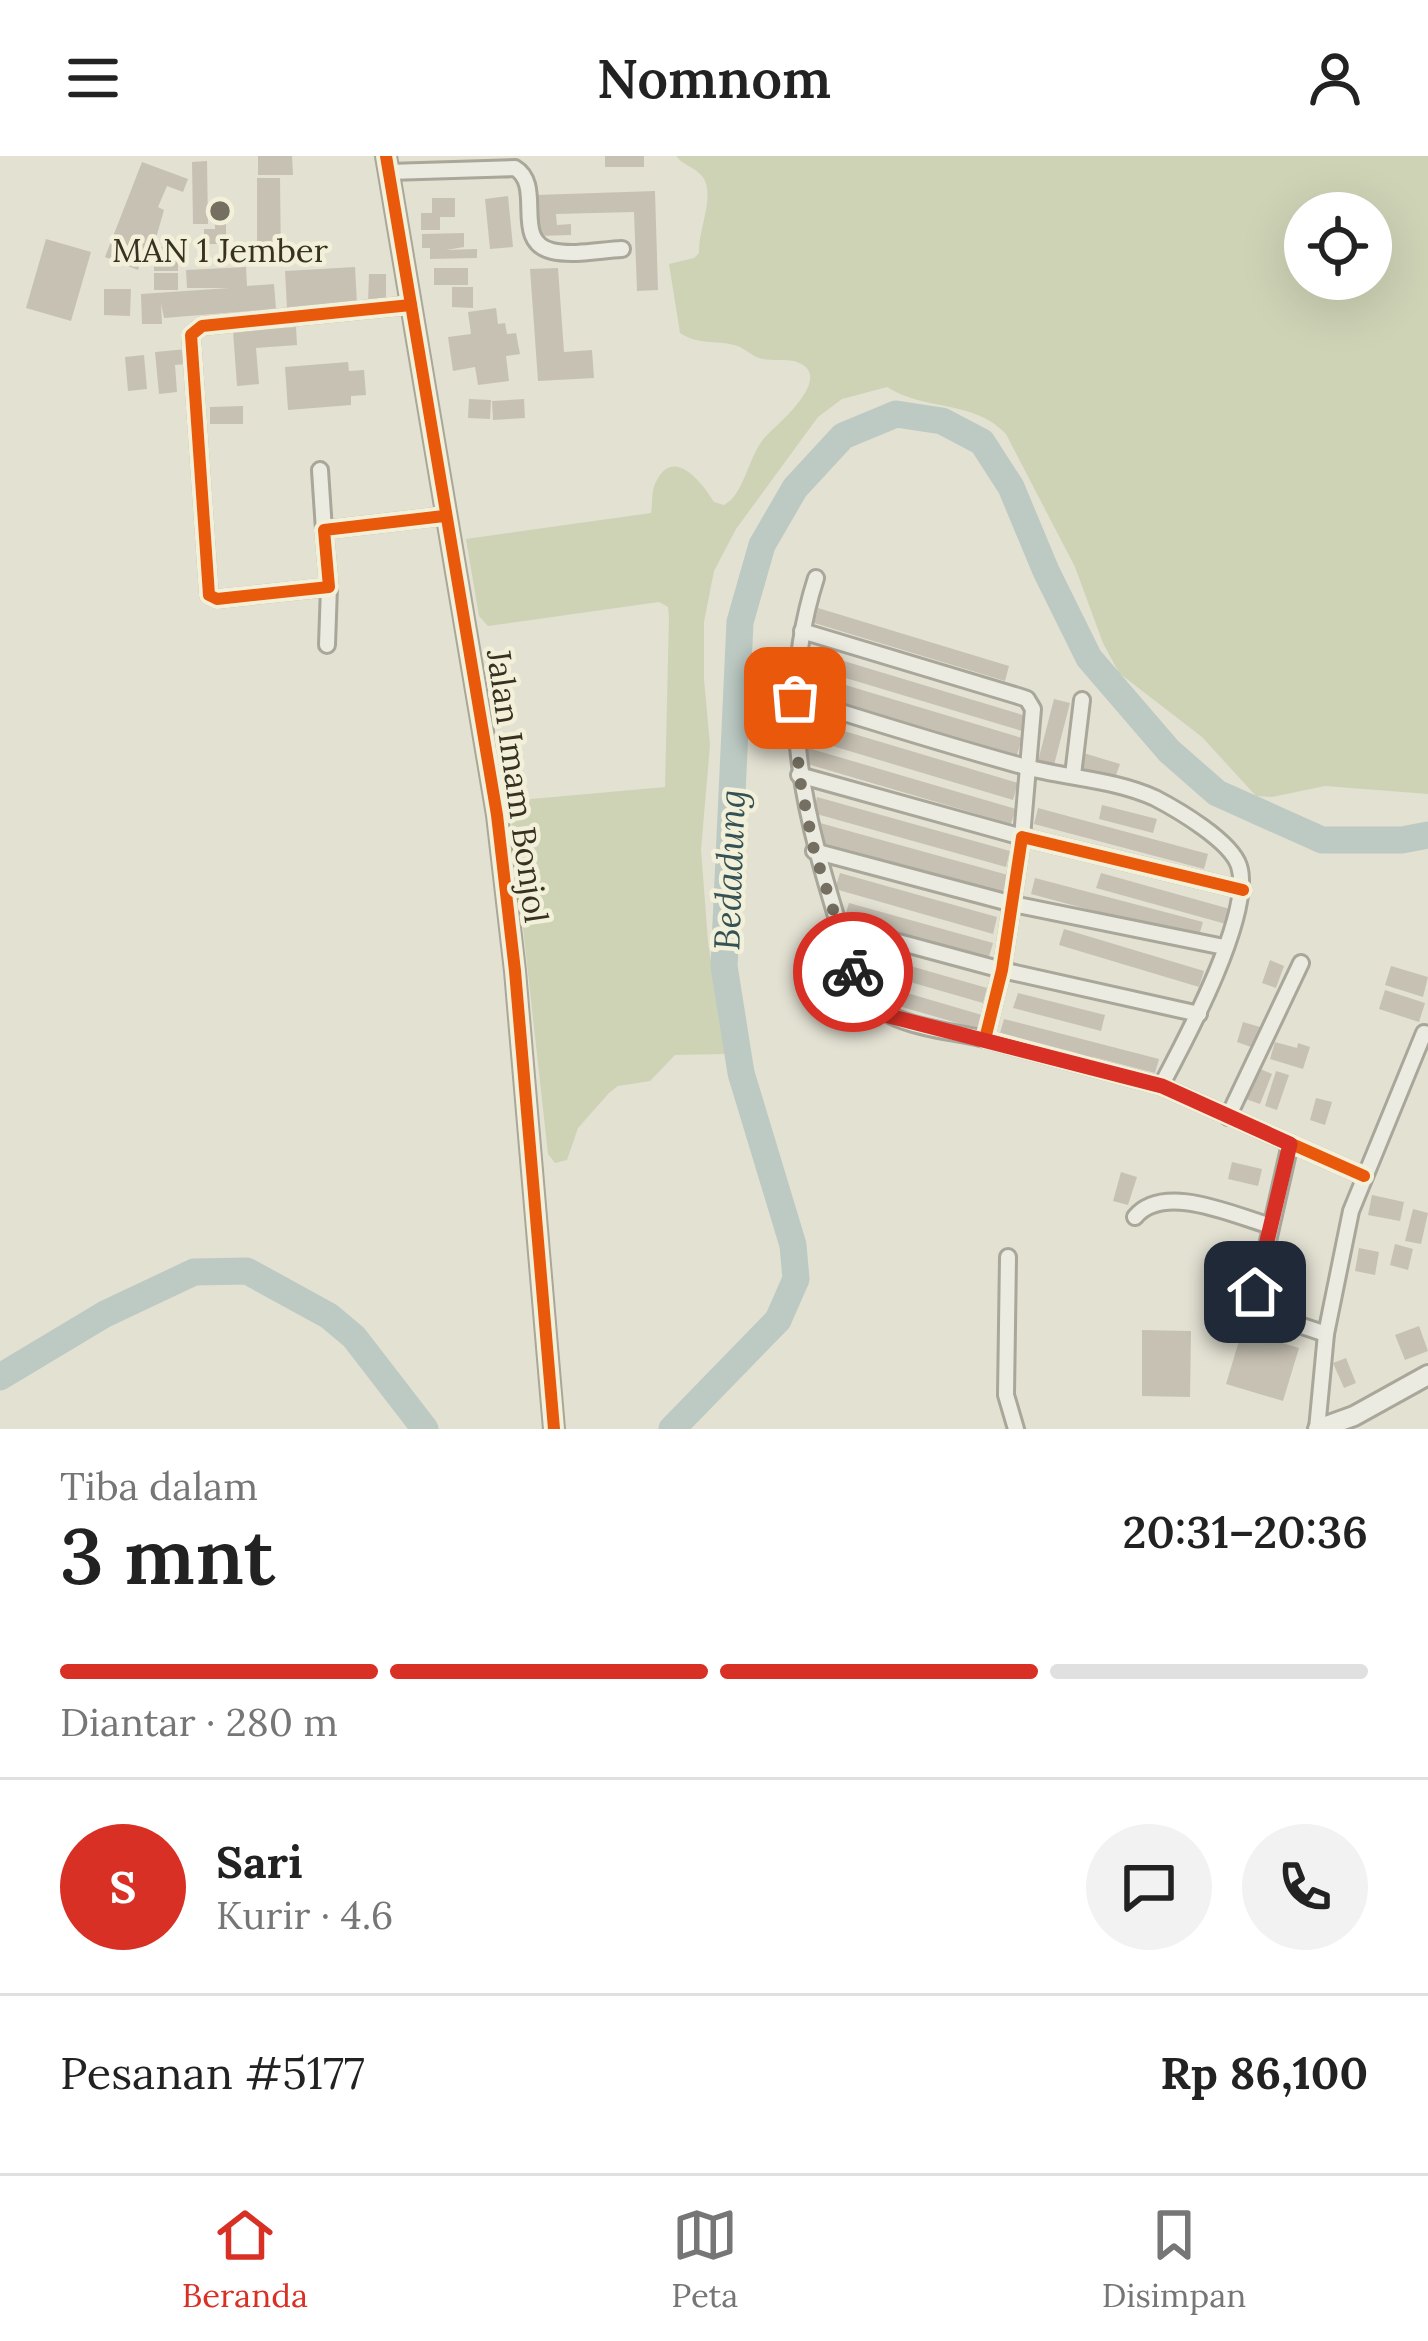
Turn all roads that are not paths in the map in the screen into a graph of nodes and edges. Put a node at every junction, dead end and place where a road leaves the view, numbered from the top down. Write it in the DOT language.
graph roads {
  1 [pos="387,164"];
  2 [pos="622,249"];
  3 [pos="411,305"];
  4 [pos="320,470"];
  5 [pos="444,516"];
  6 [pos="324,530"];
  7 [pos="816,578"];
  8 [pos="329,587"];
  9 [pos="802,631"];
  10 [pos="327,644"];
  11 [pos="795,698"];
  12 [pos="1082,700"];
  13 [pos="1028,768"];
  14 [pos="799,775"];
  15 [pos="1072,775"];
  16 [pos="1022,837"];
  17 [pos="814,850"];
  18 [pos="1243,890"];
  19 [pos="1013,904"];
  20 [pos="839,926"];
  21 [pos="1224,947"];
  22 [pos="1301,963"];
  23 [pos="1002,970"];
  24 [pos="1199,1014"];
  25 [pos="1426,1028"];
  26 [pos="985,1039"];
  27 [pos="1162,1086"];
  28 [pos="1228,1118"];
  29 [pos="1290,1144"];
  30 [pos="1364,1176"];
  31 [pos="1135,1217"];
  32 [pos="1271,1226"];
  33 [pos="1008,1257"];
  34 [pos="1326,1334"];
  35 [pos="1428,1375"];
  36 [pos="554,1429"];
  37 [pos="1016,1429"];
  38 [pos="1318,1429"];
  1 -- 2 [label="street"];
  1 -- 3 [label="street, Jalan Imam Bonjol"];
  3 -- 5 [label="street, Jalan Imam Bonjol"];
  3 -- 8 [label="street"];
  4 -- 6 [label="street"];
  5 -- 6 [label="street"];
  5 -- 36 [label="street, Jalan Imam Bonjol"];
  6 -- 8 [label="street"];
  7 -- 9 [label="street"];
  8 -- 10 [label="street"];
  9 -- 11 [label="street"];
  9 -- 13 [label="street"];
  11 -- 13 [label="street"];
  11 -- 14 [label="street"];
  12 -- 15 [label="street"];
  13 -- 15 [label="street"];
  13 -- 16 [label="street"];
  14 -- 16 [label="street"];
  14 -- 17 [label="street"];
  15 -- 18 [label="street"];
  16 -- 18 [label="street"];
  16 -- 19 [label="street"];
  17 -- 19 [label="street"];
  17 -- 20 [label="street"];
  18 -- 21 [label="street"];
  19 -- 21 [label="street"];
  19 -- 23 [label="street"];
  20 -- 23 [label="street"];
  20 -- 26 [label="street"];
  21 -- 24 [label="street"];
  22 -- 28 [label="street"];
  23 -- 24 [label="street"];
  23 -- 26 [label="street"];
  24 -- 27 [label="street"];
  25 -- 30 [label="street"];
  26 -- 27 [label="street"];
  27 -- 28 [label="street"];
  28 -- 29 [label="street"];
  29 -- 30 [label="street"];
  29 -- 32 [label="street"];
  30 -- 34 [label="street"];
  31 -- 32 [label="street"];
  32 -- 34 [label="street"];
  33 -- 37 [label="street"];
  34 -- 38 [label="street"];
  35 -- 38 [label="street"];
}
